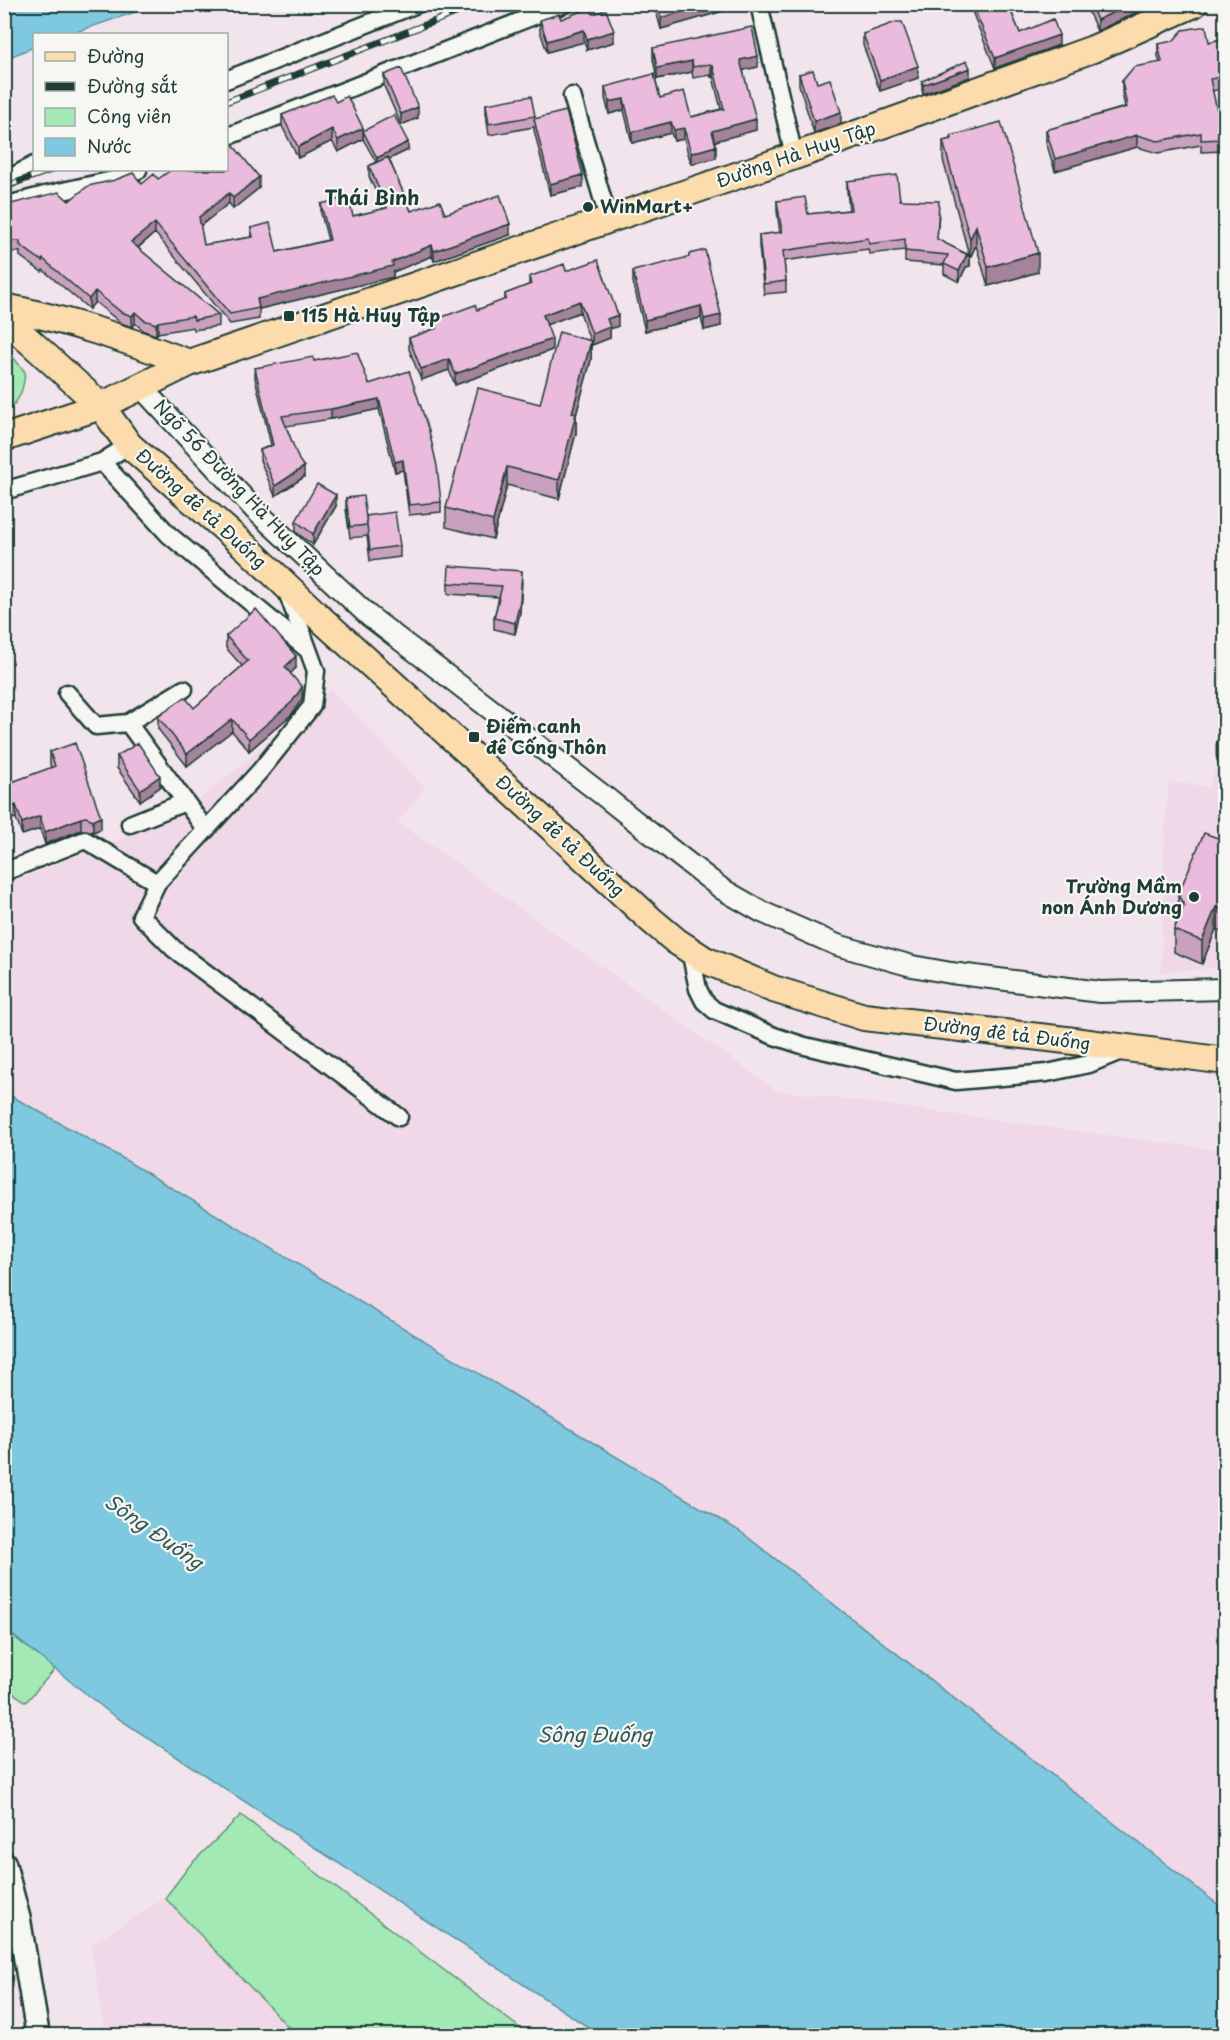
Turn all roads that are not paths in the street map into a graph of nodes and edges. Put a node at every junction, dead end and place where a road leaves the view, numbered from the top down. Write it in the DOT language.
graph roads {
  1 [pos="417,4"];
  2 [pos="564,4"];
  3 [pos="759,4"];
  4 [pos="1194,4"];
  5 [pos="228,79"];
  6 [pos="572,96"];
  7 [pos="228,136"];
  8 [pos="794,156"];
  9 [pos="33,166"];
  10 [pos="136,171"];
  11 [pos="4,181"];
  12 [pos="4,206"];
  13 [pos="609,221"];
  14 [pos="4,307"];
  15 [pos="4,318"];
  16 [pos="189,363"];
  17 [pos="140,387"];
  18 [pos="101,406"];
  19 [pos="4,438"];
  20 [pos="129,445"];
  21 [pos="102,462"];
  22 [pos="4,491"];
  23 [pos="284,583"];
  24 [pos="309,650"];
  25 [pos="184,689"];
  26 [pos="67,693"];
  27 [pos="128,723"];
  28 [pos="1226,745"];
  29 [pos="1226,756"];
  30 [pos="185,802"];
  31 [pos="130,824"];
  32 [pos="206,830"];
  33 [pos="4,872"];
  34 [pos="157,883"];
  35 [pos="690,950"];
  36 [pos="1226,988"];
  37 [pos="1128,1048"];
  38 [pos="1226,1061"];
  39 [pos="399,1117"];
  40 [pos="4,1863"];
  41 [pos="38,2036"];
  1 -- 5 [label="street"];
  2 -- 7 [label="street"];
  3 -- 8 [label="street"];
  4 -- 8 [label="main road, Đường Hà Huy Tập"];
  6 -- 13 [label="street"];
  8 -- 13 [label="main road, Đường Hà Huy Tập"];
  9 -- 11 [label="street"];
  10 -- 12 [label="street"];
  13 -- 16 [label="main road, Đường Hà Huy Tập"];
  14 -- 16 [label="main road"];
  15 -- 18 [label="main road, Đường đê tả Đuống"];
  16 -- 17 [label="main road, Đường Hà Huy Tập"];
  17 -- 18 [label="main road, Đường Hà Huy Tập"];
  17 -- 36 [label="street, Ngõ 56 Đường Hà Huy Tập"];
  18 -- 19 [label="main road, Đường Hà Huy Tập"];
  18 -- 20 [label="main road, Đường đê tả Đuống"];
  20 -- 21 [label="street"];
  20 -- 23 [label="main road, Đường đê tả Đuống"];
  21 -- 22 [label="street"];
  21 -- 24 [label="street"];
  23 -- 24 [label="street"];
  23 -- 35 [label="main road, Đường đê tả Đuống"];
  24 -- 32 [label="street"];
  25 -- 27 [label="street"];
  26 -- 27 [label="street"];
  27 -- 30 [label="street"];
  28 -- 29 [label="street"];
  30 -- 31 [label="street"];
  30 -- 32 [label="street"];
  32 -- 34 [label="street"];
  33 -- 34 [label="street"];
  34 -- 39 [label="street"];
  35 -- 37 [label="main road, Đường đê tả Đuống"];
  35 -- 37 [label="street"];
  37 -- 38 [label="main road, Đường đê tả Đuống"];
  40 -- 41 [label="main road"];
}
